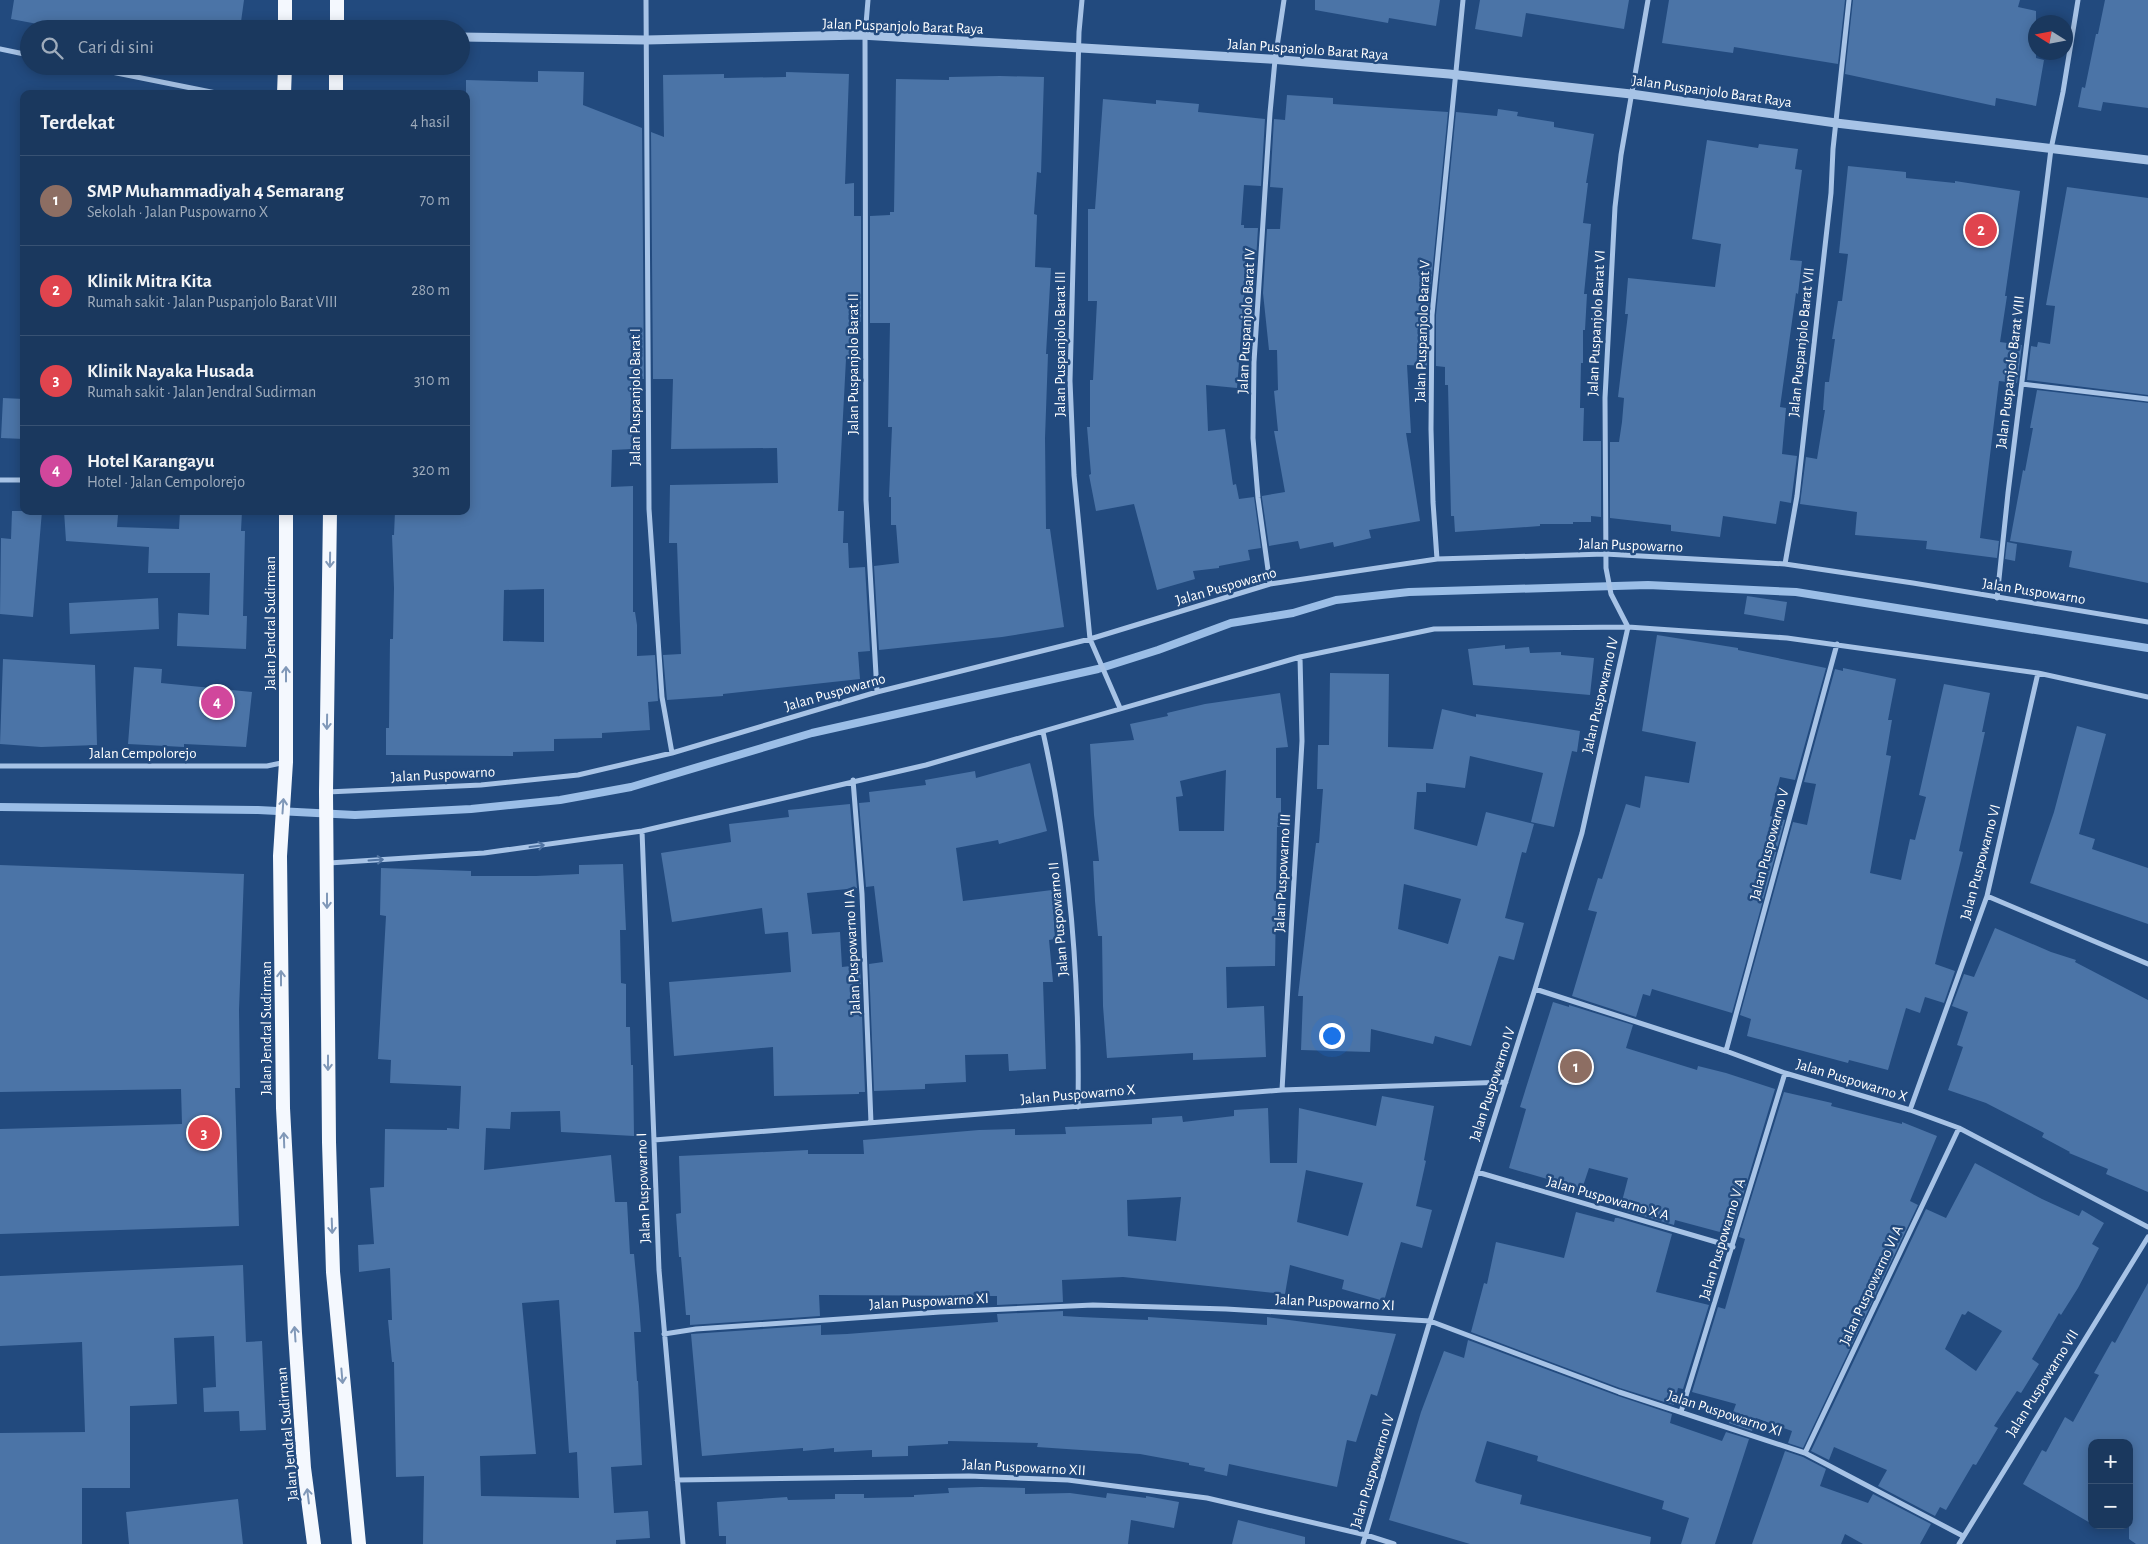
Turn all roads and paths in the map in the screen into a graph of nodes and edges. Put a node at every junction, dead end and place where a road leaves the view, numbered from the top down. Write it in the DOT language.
graph roads {
  1 [pos="285,0"];
  2 [pos="337,0"];
  3 [pos="646,0"];
  4 [pos="868,0"];
  5 [pos="1082,0"];
  6 [pos="1284,0"];
  7 [pos="1463,0"];
  8 [pos="1648,0"];
  9 [pos="1849,0"];
  10 [pos="2078,0"];
  11 [pos="285,20"];
  12 [pos="337,20"];
  13 [pos="865,36"];
  14 [pos="470,37"];
  15 [pos="646,40"];
  16 [pos="1079,48"];
  17 [pos="0,49"];
  18 [pos="20,53"];
  19 [pos="1275,60"];
  20 [pos="1454,74"];
  21 [pos="127,75"];
  22 [pos="284,75"];
  23 [pos="336,75"];
  24 [pos="201,90"];
  25 [pos="284,90"];
  26 [pos="336,90"];
  27 [pos="1631,94"];
  28 [pos="1836,123"];
  29 [pos="2051,149"];
  30 [pos="2148,160"];
  31 [pos="2022,384"];
  32 [pos="2148,398"];
  33 [pos="0,480"];
  34 [pos="20,480"];
  35 [pos="286,515"];
  36 [pos="330,515"];
  37 [pos="1605,554"];
  38 [pos="1437,559"];
  39 [pos="1785,564"];
  40 [pos="1270,584"];
  41 [pos="1997,598"];
  42 [pos="2148,622"];
  43 [pos="1628,627"];
  44 [pos="1090,639"];
  45 [pos="1836,644"];
  46 [pos="1300,657"];
  47 [pos="2038,673"];
  48 [pos="876,692"];
  49 [pos="2148,696"];
  50 [pos="1120,708"];
  51 [pos="1043,732"];
  52 [pos="672,753"];
  53 [pos="0,766"];
  54 [pos="285,769"];
  55 [pos="853,780"];
  56 [pos="326,796"];
  57 [pos="642,831"];
  58 [pos="327,858"];
  59 [pos="1987,896"];
  60 [pos="2148,964"];
  61 [pos="1535,989"];
  62 [pos="1726,1050"];
  63 [pos="1785,1073"];
  64 [pos="1506,1082"];
  65 [pos="1282,1090"];
  66 [pos="1078,1106"];
  67 [pos="1910,1110"];
  68 [pos="871,1123"];
  69 [pos="1959,1128"];
  70 [pos="654,1140"];
  71 [pos="1477,1172"];
  72 [pos="2148,1227"];
  73 [pos="2148,1236"];
  74 [pos="1733,1247"];
  75 [pos="1430,1321"];
  76 [pos="664,1334"];
  77 [pos="1681,1412"];
  78 [pos="1805,1453"];
  79 [pos="677,1480"];
  80 [pos="1366,1536"];
  81 [pos="1963,1536"];
  82 [pos="314,1544"];
  83 [pos="358,1544"];
  84 [pos="683,1544"];
  85 [pos="1363,1544"];
  86 [pos="1394,1544"];
  87 [pos="1958,1544"];
  1 -- 11 [label="highway"];
  2 -- 12 [label="highway"];
  3 -- 15 [label="street, Jalan Puspanjolo Barat I"];
  4 -- 13 [label="street, Jalan Puspanjolo Barat II"];
  5 -- 16 [label="street, Jalan Puspanjolo Barat III"];
  6 -- 19 [label="street, Jalan Puspanjolo Barat IV"];
  7 -- 20 [label="street, Jalan Puspanjolo Barat V"];
  8 -- 27 [label="street, Jalan Puspanjolo Barat VI"];
  9 -- 28 [label="street, Jalan Puspanjolo Barat VII"];
  10 -- 29 [label="street, Jalan Puspanjolo Barat VIII"];
  13 -- 15 [label="street, Jalan Puspanjolo Barat Raya"];
  13 -- 16 [label="street, Jalan Puspanjolo Barat Raya"];
  13 -- 48 [label="street, Jalan Puspanjolo Barat II"];
  14 -- 15 [label="street, Jalan Puspanjolo Barat Raya"];
  15 -- 52 [label="street, Jalan Puspanjolo Barat I"];
  16 -- 19 [label="street, Jalan Puspanjolo Barat Raya"];
  16 -- 44 [label="street, Jalan Puspanjolo Barat III"];
  17 -- 18 [label="street"];
  19 -- 20 [label="street, Jalan Puspanjolo Barat Raya"];
  19 -- 40 [label="street, Jalan Puspanjolo Barat IV"];
  20 -- 27 [label="street, Jalan Puspanjolo Barat Raya"];
  20 -- 38 [label="street, Jalan Puspanjolo Barat V"];
  21 -- 24 [label="street"];
  22 -- 25 [label="highway"];
  23 -- 26 [label="highway"];
  27 -- 28 [label="street, Jalan Puspanjolo Barat Raya"];
  27 -- 37 [label="street, Jalan Puspanjolo Barat VI"];
  28 -- 29 [label="street, Jalan Puspanjolo Barat Raya"];
  28 -- 39 [label="street, Jalan Puspanjolo Barat VII"];
  29 -- 30 [label="street, Jalan Puspanjolo Barat Raya"];
  29 -- 31 [label="street, Jalan Puspanjolo Barat VIII"];
  31 -- 32 [label="street"];
  31 -- 41 [label="street, Jalan Puspanjolo Barat VIII"];
  33 -- 34 [label="street"];
  54 -- 35 [label="highway, Jalan Jendral Sudirman, one-way"];
  36 -- 56 [label="highway, one-way"];
  37 -- 38 [label="street, Jalan Puspowarno"];
  37 -- 39 [label="street, Jalan Puspowarno"];
  37 -- 43 [label="street, Jalan Puspanjolo Barat VI"];
  38 -- 40 [label="street, Jalan Puspowarno"];
  39 -- 41 [label="street, Jalan Puspowarno"];
  40 -- 44 [label="street, Jalan Puspowarno"];
  41 -- 42 [label="street, Jalan Puspowarno"];
  43 -- 45 [label="street"];
  43 -- 46 [label="street"];
  43 -- 61 [label="street, Jalan Puspowarno IV"];
  44 -- 48 [label="street, Jalan Puspowarno"];
  44 -- 50 [label="street, Jalan Puspanjolo Barat III"];
  45 -- 47 [label="street"];
  45 -- 62 [label="street, Jalan Puspowarno V"];
  46 -- 50 [label="street"];
  46 -- 65 [label="street, Jalan Puspowarno III"];
  47 -- 49 [label="street"];
  47 -- 59 [label="street, Jalan Puspowarno VI"];
  48 -- 52 [label="street, Jalan Puspowarno"];
  50 -- 51 [label="street"];
  51 -- 55 [label="street"];
  51 -- 66 [label="street, Jalan Puspowarno II"];
  52 -- 56 [label="street, Jalan Puspowarno"];
  53 -- 54 [label="street, Jalan Cempolorejo"];
  82 -- 54 [label="highway, Jalan Jendral Sudirman, one-way"];
  55 -- 57 [label="street"];
  55 -- 68 [label="street, Jalan Puspowarno II A"];
  56 -- 58 [label="highway"];
  58 -- 57 [label="street, one-way"];
  57 -- 70 [label="street, Jalan Puspowarno I"];
  58 -- 83 [label="highway, one-way"];
  59 -- 60 [label="street"];
  59 -- 67 [label="street, Jalan Puspowarno VI"];
  61 -- 62 [label="street, Jalan Puspowarno X"];
  61 -- 64 [label="street, Jalan Puspowarno IV"];
  62 -- 63 [label="street, Jalan Puspowarno X"];
  63 -- 67 [label="street, Jalan Puspowarno X"];
  63 -- 74 [label="street, Jalan Puspowarno V A"];
  64 -- 65 [label="street, Jalan Puspowarno X"];
  64 -- 71 [label="street, Jalan Puspowarno IV"];
  65 -- 66 [label="street, Jalan Puspowarno X"];
  66 -- 68 [label="street, Jalan Puspowarno X"];
  67 -- 69 [label="street, Jalan Puspowarno X"];
  68 -- 70 [label="street, Jalan Puspowarno X"];
  69 -- 72 [label="street, Jalan Puspowarno X"];
  69 -- 78 [label="street, Jalan Puspowarno VI A"];
  70 -- 76 [label="street, Jalan Puspowarno I"];
  71 -- 74 [label="street, Jalan Puspowarno X A"];
  71 -- 75 [label="street, Jalan Puspowarno IV"];
  73 -- 81 [label="street, Jalan Puspowarno VII"];
  74 -- 77 [label="street, Jalan Puspowarno V A"];
  75 -- 76 [label="street, Jalan Puspowarno XI"];
  75 -- 77 [label="street, Jalan Puspowarno XI"];
  75 -- 80 [label="street, Jalan Puspowarno IV"];
  76 -- 79 [label="street, Jalan Puspowarno I"];
  77 -- 78 [label="street, Jalan Puspowarno XI"];
  78 -- 81 [label="street, Jalan Puspowarno XI"];
  79 -- 80 [label="street, Jalan Puspowarno XII"];
  79 -- 84 [label="street, Jalan Puspowarno I"];
  80 -- 85 [label="street, Jalan Puspowarno IV"];
  80 -- 86 [label="street, Jalan Puspowarno XII"];
  81 -- 87 [label="street, Jalan Puspowarno VII"];
}
